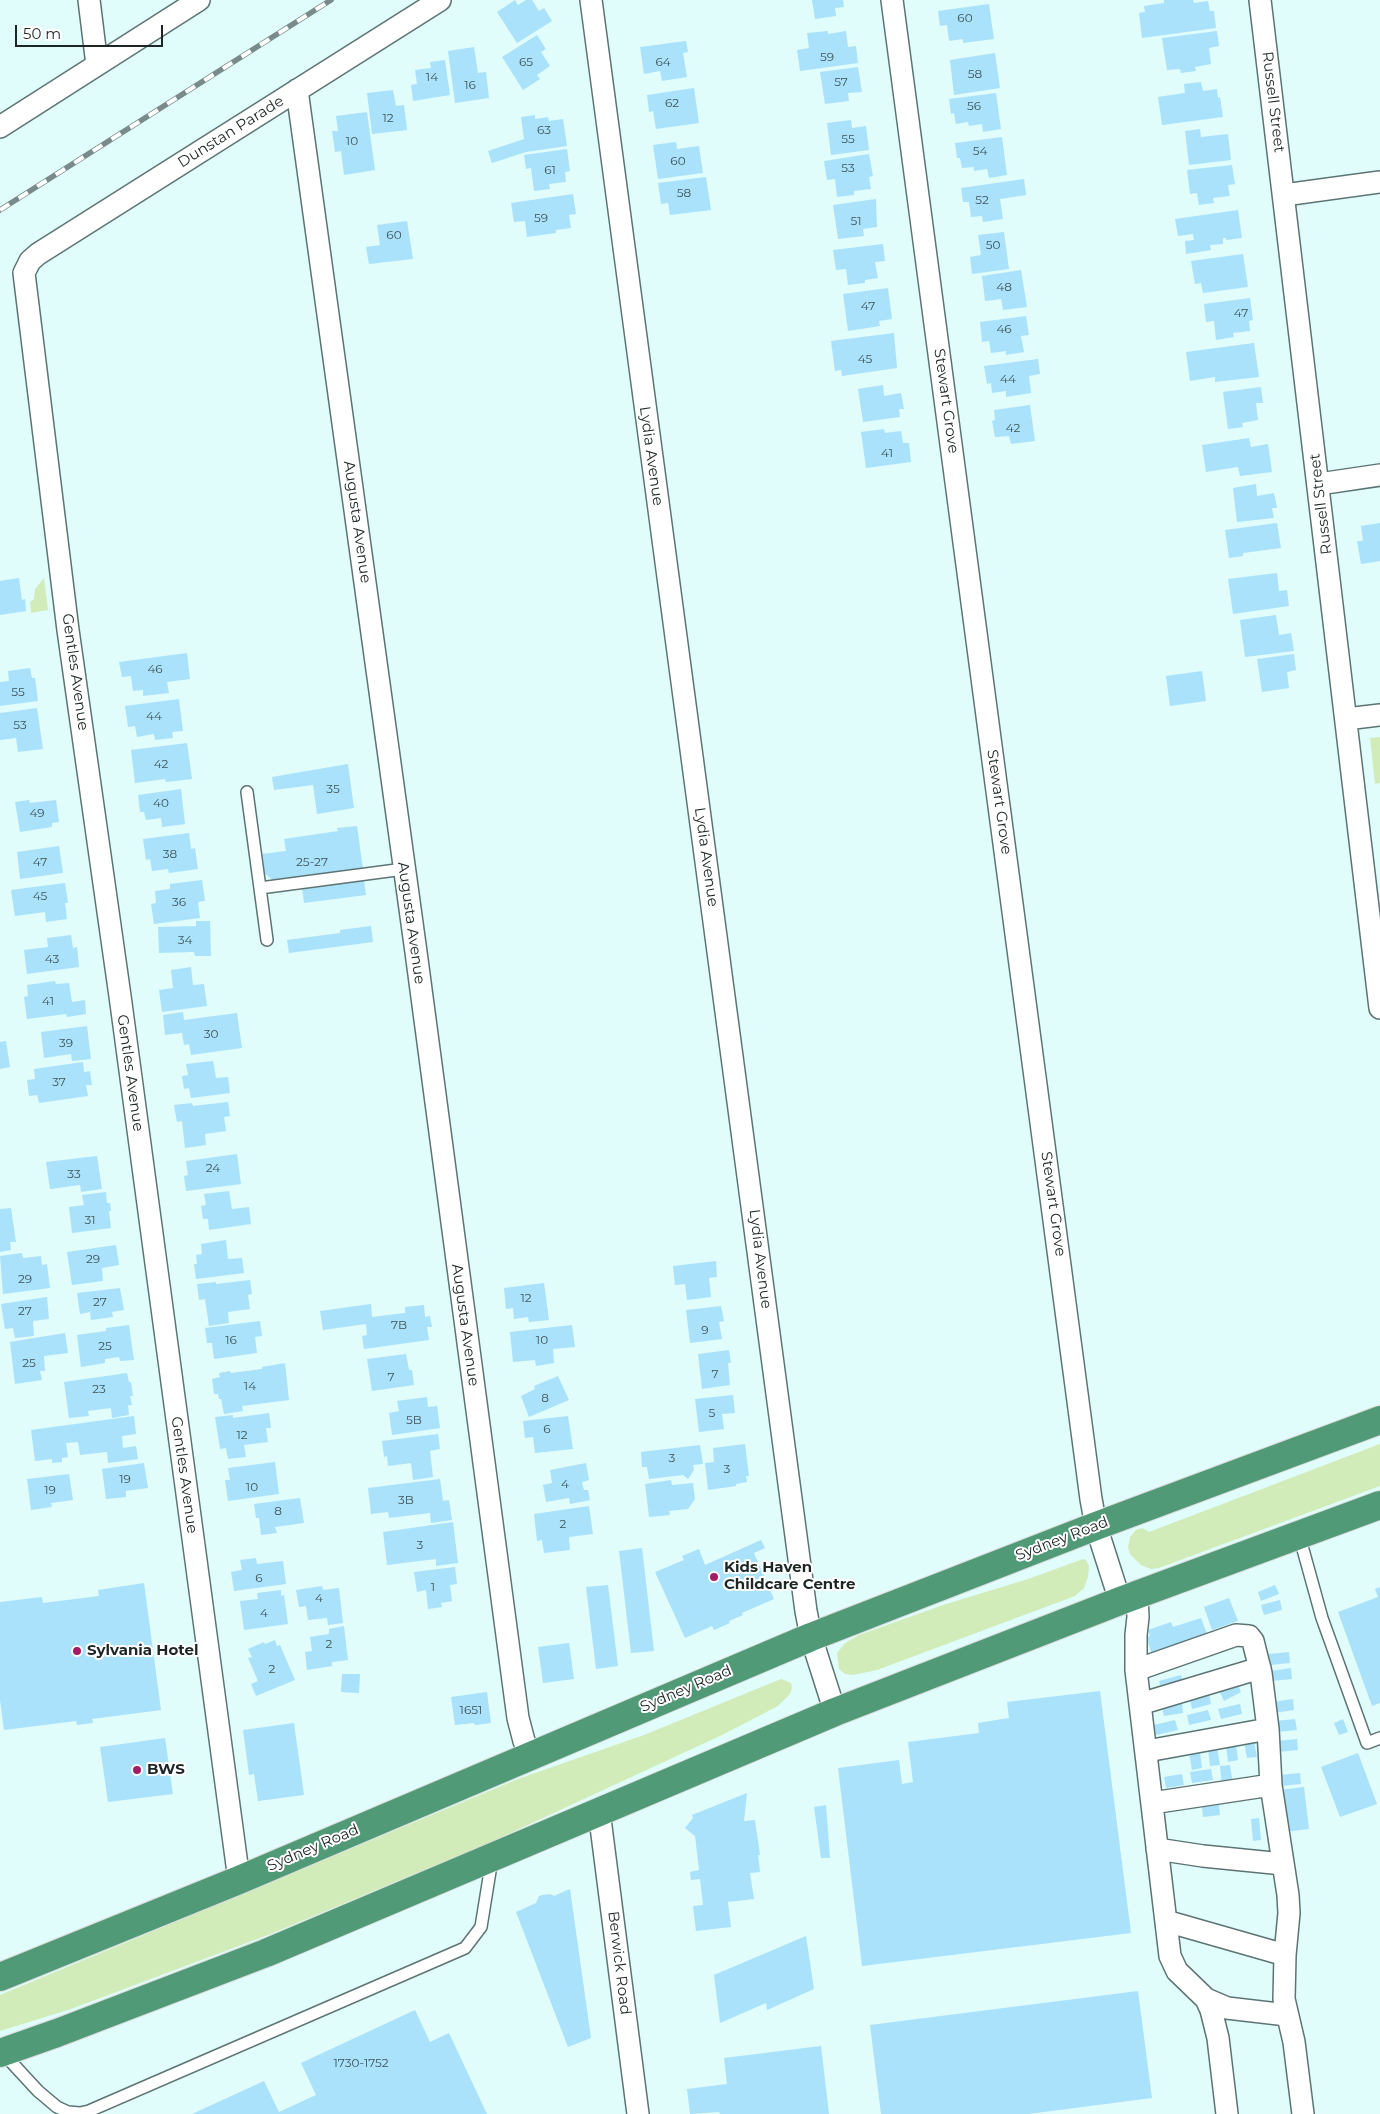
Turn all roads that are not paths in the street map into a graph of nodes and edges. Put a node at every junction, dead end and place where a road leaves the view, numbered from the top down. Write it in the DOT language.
graph roads {
  1 [pos="89,0"];
  2 [pos="200,0"];
  3 [pos="440,0"];
  4 [pos="591,0"];
  5 [pos="892,0"];
  6 [pos="1260,0"];
  7 [pos="98,65"];
  8 [pos="297,90"];
  9 [pos="0,127"];
  10 [pos="1380,182"];
  11 [pos="1284,195"];
  12 [pos="26,267"];
  13 [pos="1380,476"];
  14 [pos="1319,484"];
  15 [pos="1380,715"];
  16 [pos="1346,720"];
  17 [pos="247,792"];
  18 [pos="404,869"];
  19 [pos="260,888"];
  20 [pos="267,940"];
  21 [pos="1380,1008"];
  22 [pos="1380,1420"];
  23 [pos="1380,1505"];
  24 [pos="1096,1526"];
  25 [pos="1299,1535"];
  26 [pos="1129,1598"];
  27 [pos="811,1637"];
  28 [pos="1260,1668"];
  29 [pos="1136,1670"];
  30 [pos="1140,1704"];
  31 [pos="835,1712"];
  32 [pos="1268,1729"];
  33 [pos="1380,1738"];
  34 [pos="1146,1751"];
  35 [pos="532,1755"];
  36 [pos="1271,1785"];
  37 [pos="1152,1803"];
  38 [pos="600,1812"];
  39 [pos="1157,1850"];
  40 [pos="492,1857"];
  41 [pos="1283,1864"];
  42 [pos="239,1880"];
  43 [pos="1166,1921"];
  44 [pos="1285,1955"];
  45 [pos="0,1977"];
  46 [pos="1206,2000"];
  47 [pos="1287,2015"];
  48 [pos="1,2052"];
  49 [pos="638,2114"];
  50 [pos="1227,2114"];
  51 [pos="1303,2114"];
  1 -- 7 [label="street"];
  2 -- 7 [label="street"];
  3 -- 8 [label="street, Dunstan Parade"];
  4 -- 27 [label="street, Lydia Avenue"];
  5 -- 24 [label="street, Stewart Grove"];
  6 -- 11 [label="street, Russell Street"];
  7 -- 9 [label="street"];
  8 -- 12 [label="street, Dunstan Parade"];
  8 -- 18 [label="street, Augusta Avenue"];
  10 -- 11 [label="street"];
  11 -- 14 [label="street, Russell Street"];
  12 -- 42 [label="street, Gentles Avenue"];
  13 -- 14 [label="street"];
  14 -- 16 [label="street, Russell Street"];
  15 -- 16 [label="street"];
  16 -- 21 [label="street, Russell Street"];
  17 -- 19 [label="lane"];
  18 -- 19 [label="lane"];
  18 -- 35 [label="street, Augusta Avenue"];
  19 -- 20 [label="lane"];
  22 -- 24 [label="highway, Sydney Road"];
  23 -- 25 [label="highway"];
  24 -- 26 [label="street, Stewart Grove"];
  24 -- 27 [label="highway, Sydney Road"];
  25 -- 26 [label="highway"];
  25 -- 33 [label="lane"];
  26 -- 29 [label="street, Stewart Grove"];
  26 -- 31 [label="highway"];
  27 -- 31 [label="street, Lydia Avenue"];
  27 -- 35 [label="highway, Sydney Road"];
  28 -- 29 [label="street"];
  28 -- 30 [label="street"];
  28 -- 32 [label="street"];
  29 -- 30 [label="street, Stewart Grove"];
  30 -- 34 [label="street, Stewart Grove"];
  31 -- 38 [label="highway"];
  32 -- 34 [label="street"];
  32 -- 36 [label="street"];
  34 -- 37 [label="street, Stewart Grove"];
  35 -- 42 [label="highway, Sydney Road"];
  36 -- 37 [label="street"];
  36 -- 41 [label="street"];
  37 -- 39 [label="street, Stewart Grove"];
  38 -- 40 [label="highway"];
  38 -- 49 [label="street, Berwick Road"];
  39 -- 41 [label="street"];
  39 -- 43 [label="street, Stewart Grove"];
  40 -- 48 [label="highway"];
  40 -- 48 [label="lane"];
  41 -- 44 [label="street"];
  42 -- 45 [label="highway, Sydney Road"];
  43 -- 44 [label="street"];
  43 -- 46 [label="street, Stewart Grove"];
  44 -- 47 [label="street"];
  46 -- 47 [label="street"];
  46 -- 50 [label="street"];
  47 -- 51 [label="street"];
}
